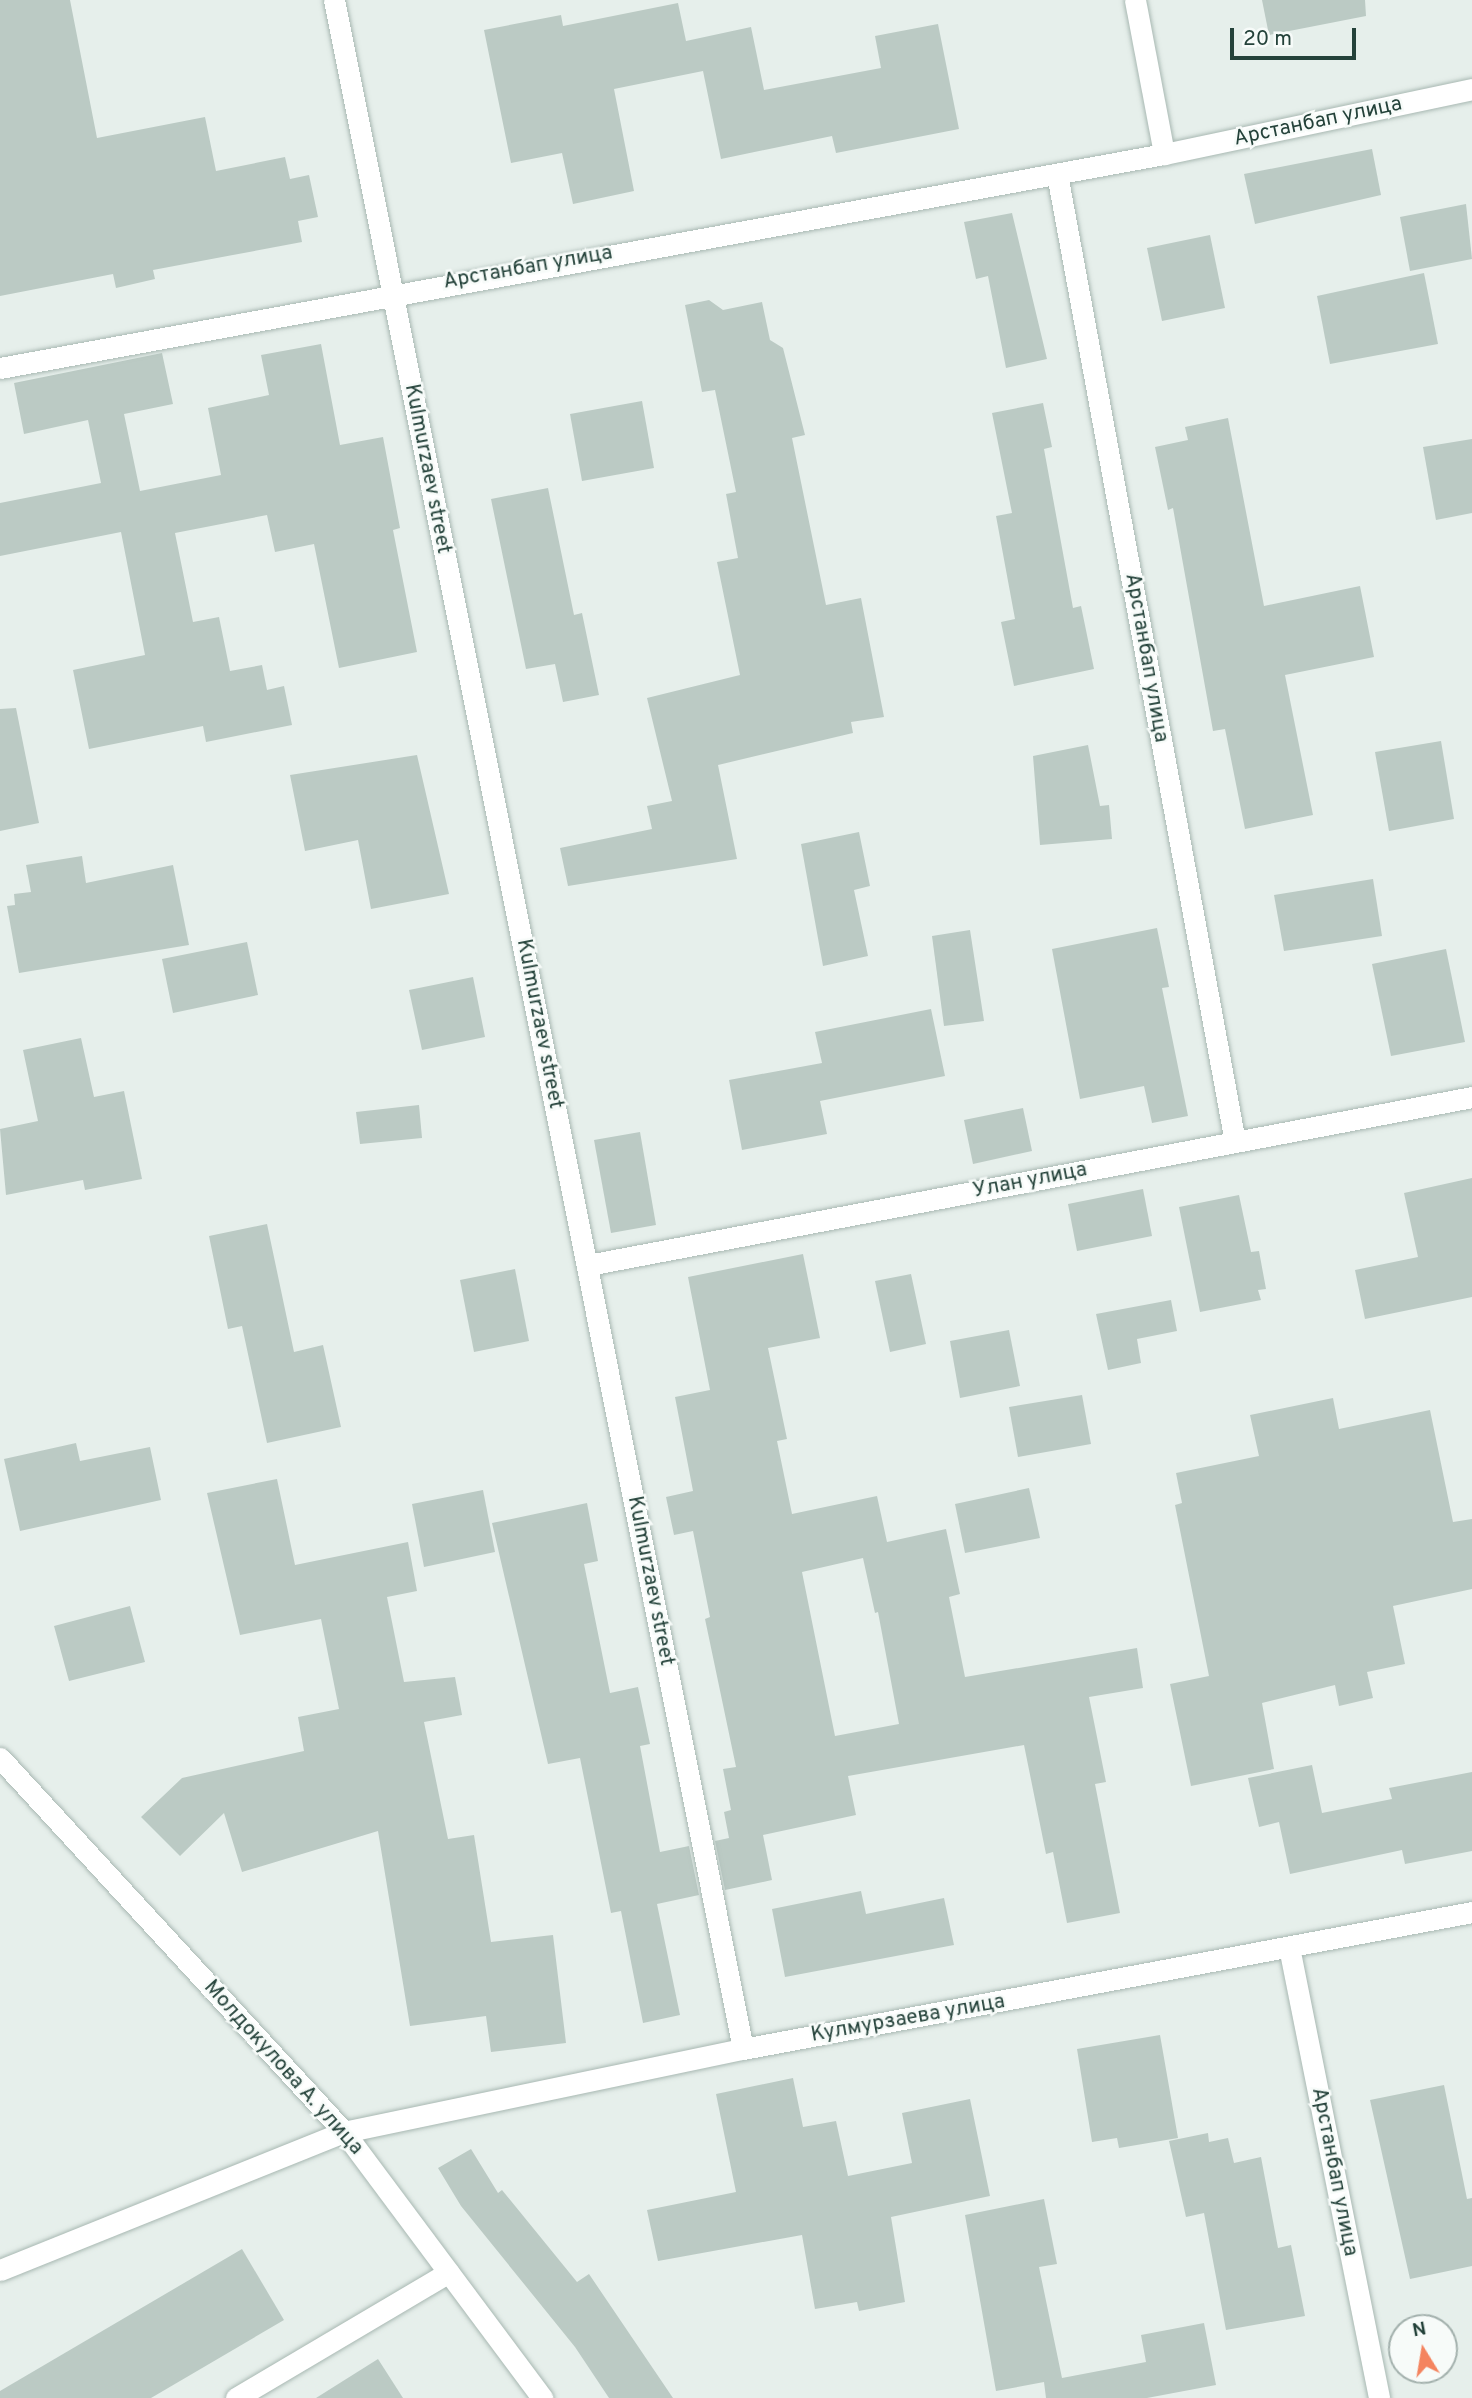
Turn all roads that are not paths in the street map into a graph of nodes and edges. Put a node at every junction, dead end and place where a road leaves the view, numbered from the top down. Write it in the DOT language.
graph roads {
  1 [pos="334,0"];
  2 [pos="1135,0"];
  3 [pos="1472,89"];
  4 [pos="1164,154"];
  5 [pos="1057,174"];
  6 [pos="391,293"];
  7 [pos="0,368"];
  8 [pos="1472,1097"];
  9 [pos="1235,1142"];
  10 [pos="588,1265"];
  11 [pos="0,1758"];
  12 [pos="1472,1912"];
  13 [pos="1289,1947"];
  14 [pos="743,2049"];
  15 [pos="344,2132"];
  16 [pos="0,2270"];
  17 [pos="449,2272"];
  18 [pos="246,2396"];
  19 [pos="542,2398"];
  20 [pos="1379,2398"];
  1 -- 6 [label="street, Kulmurzaev street"];
  2 -- 4 [label="street"];
  3 -- 4 [label="street, Арстанбап улица"];
  4 -- 5 [label="street, Арстанбап улица"];
  5 -- 6 [label="street, Арстанбап улица"];
  5 -- 9 [label="street, Арстанбап улица"];
  6 -- 7 [label="street, Арстанбап улица"];
  6 -- 10 [label="street, Kulmurzaev street"];
  8 -- 9 [label="street, Улан улица"];
  9 -- 10 [label="street, Улан улица"];
  10 -- 14 [label="street, Kulmurzaev street"];
  11 -- 15 [label="street, Молдокулова А. улица"];
  12 -- 13 [label="street, Кулмурзаева улица"];
  13 -- 14 [label="street, Кулмурзаева улица"];
  13 -- 20 [label="street, Арстанбап улица"];
  14 -- 15 [label="street, Кулмурзаева улица"];
  15 -- 16 [label="street, Кулмурзаева улица"];
  15 -- 17 [label="street, Молдокулова А. улица"];
  17 -- 18 [label="street"];
  17 -- 19 [label="street, Молдокулова А. улица"];
}
